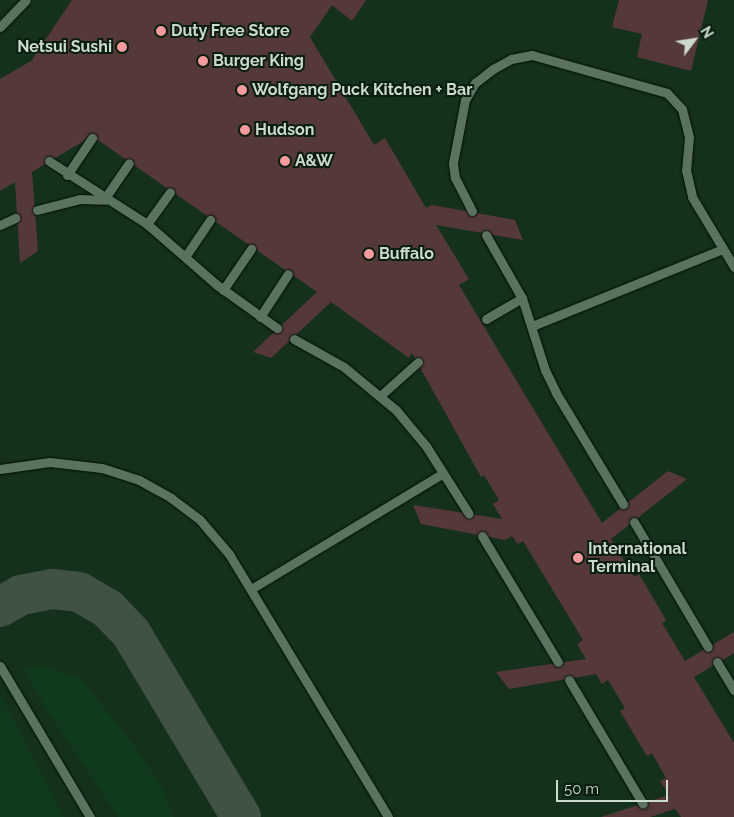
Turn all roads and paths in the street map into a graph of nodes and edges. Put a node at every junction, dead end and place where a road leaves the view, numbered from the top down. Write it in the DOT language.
graph roads {
  1 [pos="26,0"];
  2 [pos="0,28"];
  3 [pos="92,138"];
  4 [pos="50,162"];
  5 [pos="129,163"];
  6 [pos="66,175"];
  7 [pos="170,192"];
  8 [pos="105,198"];
  9 [pos="118,205"];
  10 [pos="37,210"];
  11 [pos="472,211"];
  12 [pos="16,218"];
  13 [pos="210,220"];
  14 [pos="147,224"];
  15 [pos="0,225"];
  16 [pos="486,235"];
  17 [pos="251,249"];
  18 [pos="723,249"];
  19 [pos="185,257"];
  20 [pos="734,267"];
  21 [pos="288,274"];
  22 [pos="223,290"];
  23 [pos="522,298"];
  24 [pos="260,317"];
  25 [pos="486,319"];
  26 [pos="532,326"];
  27 [pos="277,328"];
  28 [pos="294,338"];
  29 [pos="418,362"];
  30 [pos="380,396"];
  31 [pos="0,469"];
  32 [pos="443,473"];
  33 [pos="623,504"];
  34 [pos="468,514"];
  35 [pos="634,522"];
  36 [pos="482,536"];
  37 [pos="251,589"];
  38 [pos="708,647"];
  39 [pos="558,662"];
  40 [pos="717,662"];
  41 [pos="0,666"];
  42 [pos="569,680"];
  43 [pos="734,690"];
  44 [pos="642,804"];
  45 [pos="90,817"];
  46 [pos="388,817"];
  1 -- 2 [label="lane"];
  3 -- 6 [label="lane"];
  4 -- 6 [label="lane"];
  5 -- 8 [label="lane"];
  6 -- 8 [label="lane"];
  7 -- 14 [label="lane"];
  8 -- 9 [label="lane"];
  9 -- 10 [label="lane"];
  9 -- 14 [label="lane"];
  11 -- 18 [label="lane"];
  12 -- 15 [label="lane"];
  13 -- 19 [label="lane"];
  14 -- 19 [label="lane"];
  16 -- 23 [label="lane"];
  17 -- 22 [label="lane"];
  18 -- 20 [label="lane"];
  18 -- 26 [label="lane"];
  19 -- 22 [label="lane"];
  21 -- 24 [label="lane"];
  22 -- 24 [label="lane"];
  23 -- 25 [label="lane"];
  23 -- 26 [label="lane"];
  24 -- 27 [label="lane"];
  26 -- 33 [label="lane"];
  28 -- 30 [label="lane"];
  29 -- 30 [label="lane"];
  30 -- 32 [label="lane"];
  31 -- 37 [label="lane"];
  32 -- 34 [label="lane"];
  32 -- 37 [label="lane"];
  35 -- 38 [label="lane"];
  36 -- 39 [label="lane"];
  37 -- 46 [label="lane"];
  40 -- 43 [label="lane"];
  41 -- 45 [label="lane"];
  42 -- 44 [label="lane"];
}
